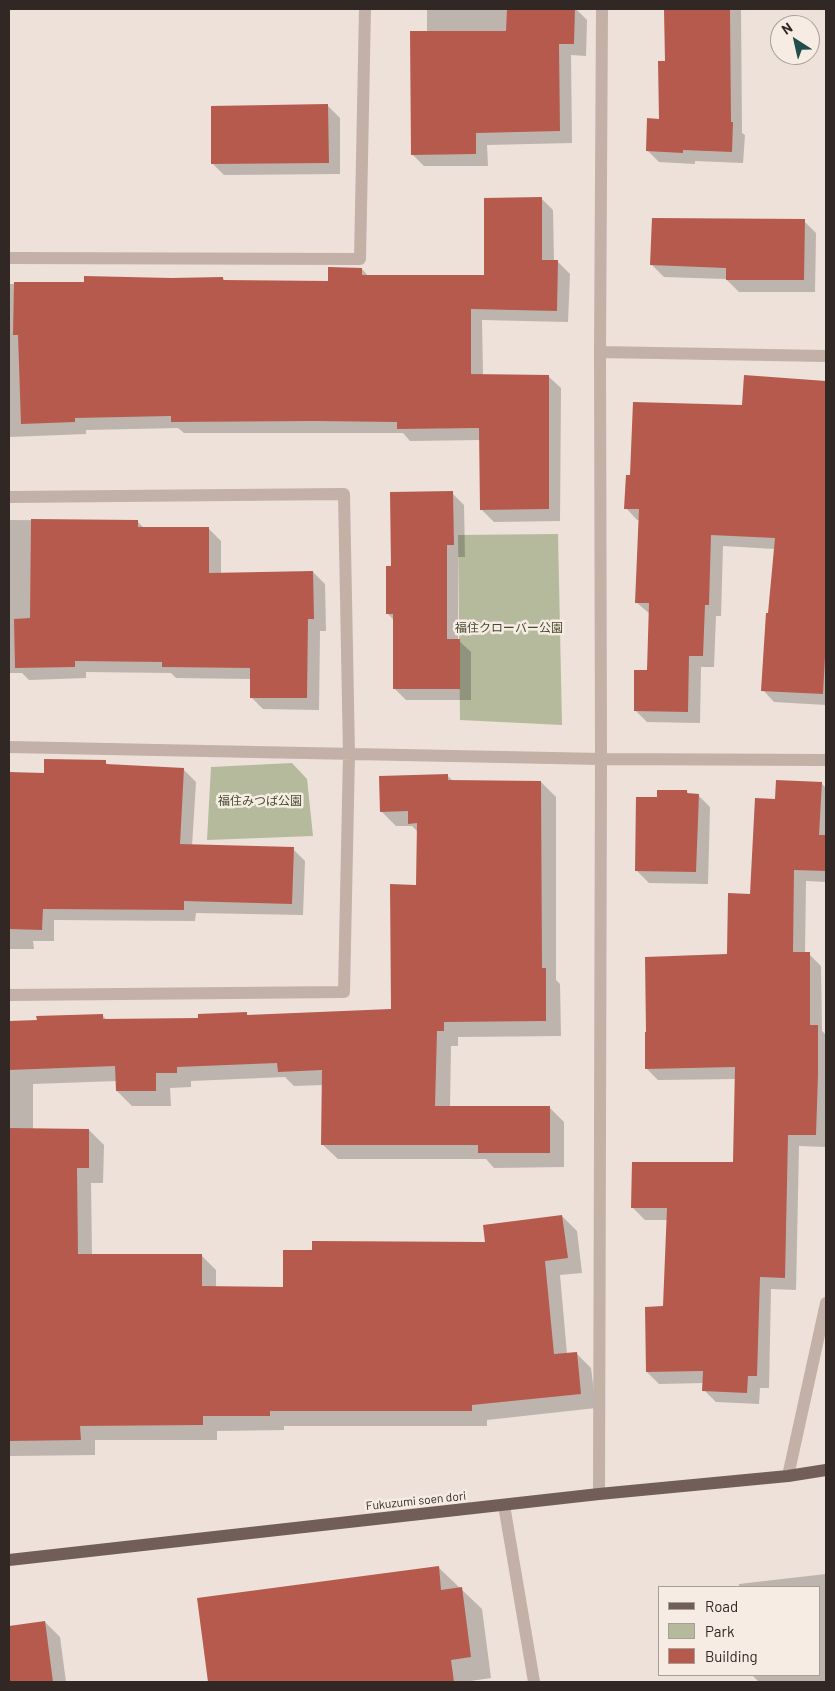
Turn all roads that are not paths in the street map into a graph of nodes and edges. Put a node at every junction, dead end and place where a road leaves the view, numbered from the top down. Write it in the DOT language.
graph roads {
  1 [pos="365,9"];
  2 [pos="602,9"];
  3 [pos="9,258"];
  4 [pos="600,352"];
  5 [pos="826,356"];
  6 [pos="9,497"];
  7 [pos="9,747"];
  8 [pos="349,754"];
  9 [pos="602,759"];
  10 [pos="826,760"];
  11 [pos="9,995"];
  12 [pos="826,1303"];
  13 [pos="826,1470"];
  14 [pos="788,1476"];
  15 [pos="599,1494"];
  16 [pos="504,1505"];
  17 [pos="9,1560"];
  18 [pos="534,1682"];
  1 -- 3 [label="street"];
  2 -- 4 [label="street"];
  4 -- 5 [label="street"];
  4 -- 9 [label="street"];
  6 -- 8 [label="street"];
  7 -- 8 [label="street"];
  8 -- 9 [label="street"];
  8 -- 11 [label="street"];
  9 -- 10 [label="street"];
  9 -- 15 [label="street"];
  12 -- 14 [label="street"];
  13 -- 14 [label="main road, Fukuzumi soen dori"];
  14 -- 15 [label="main road, Fukuzumi soen dori"];
  15 -- 16 [label="main road, Fukuzumi soen dori"];
  16 -- 17 [label="main road, Fukuzumi soen dori"];
  16 -- 18 [label="street"];
}
